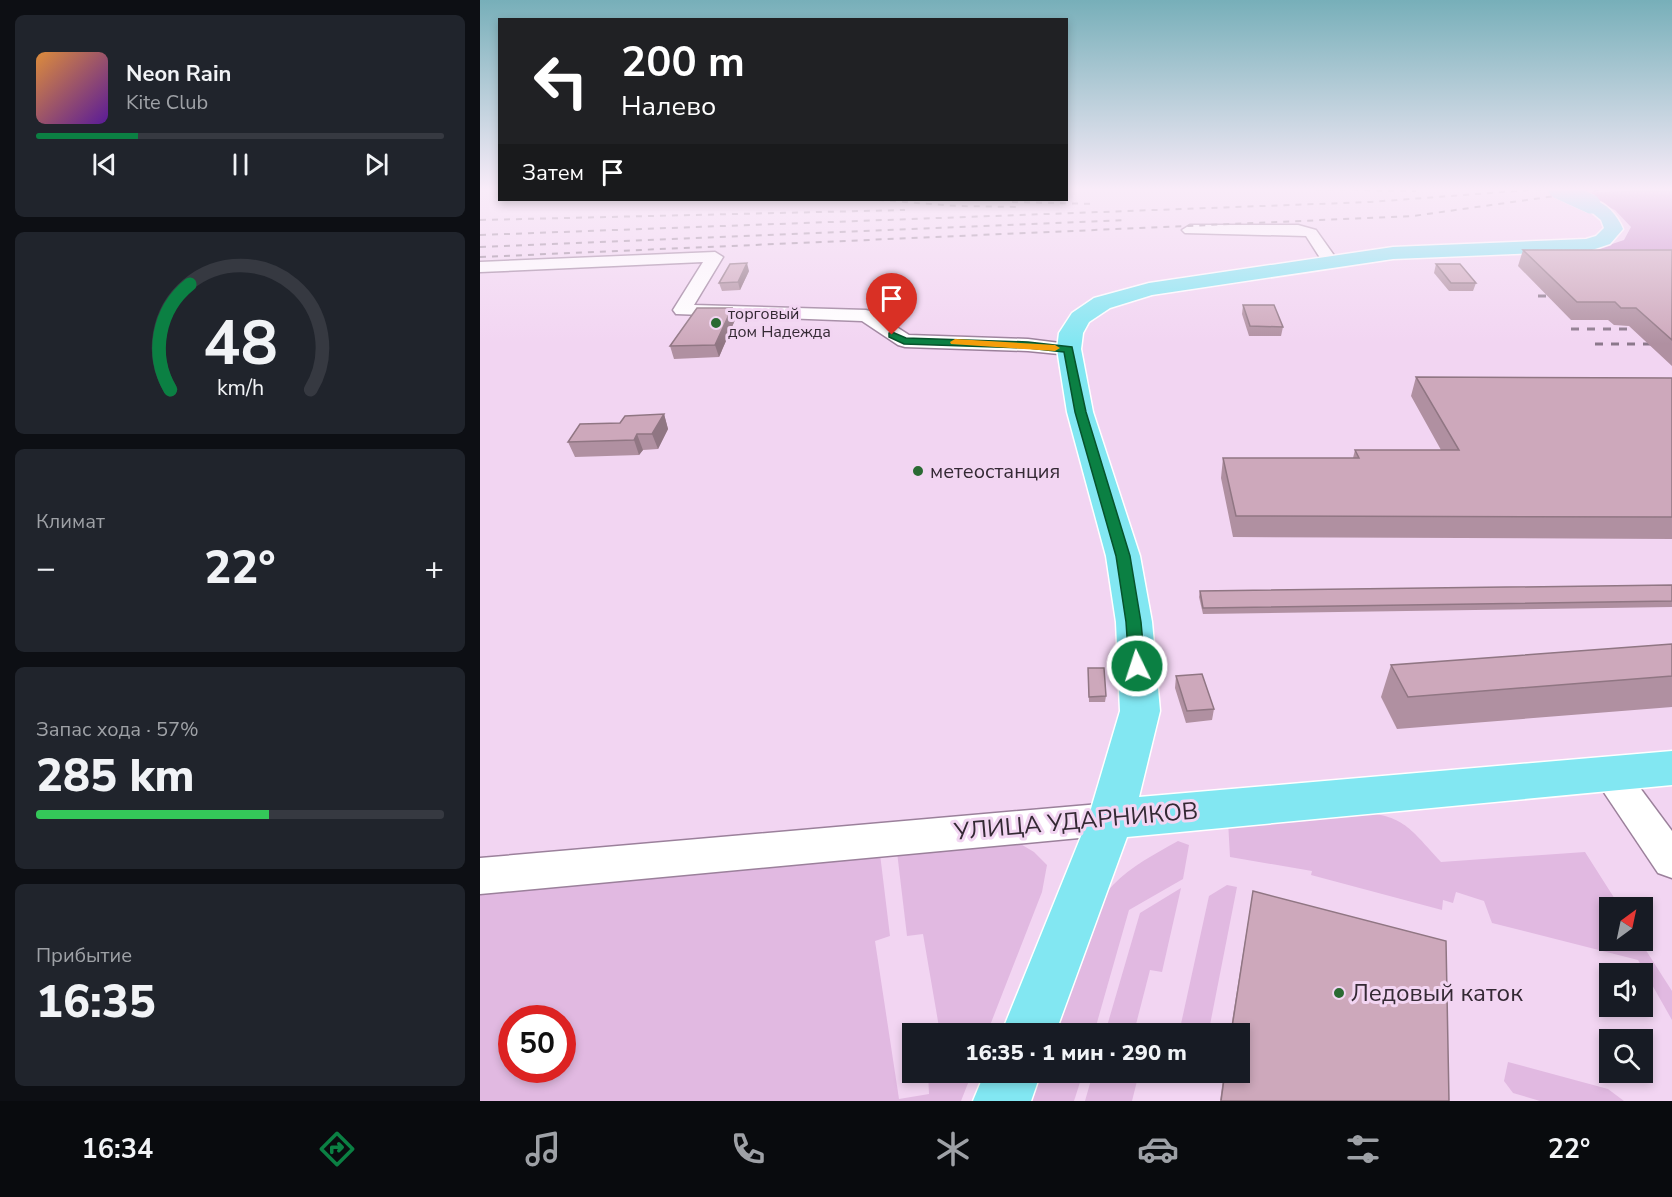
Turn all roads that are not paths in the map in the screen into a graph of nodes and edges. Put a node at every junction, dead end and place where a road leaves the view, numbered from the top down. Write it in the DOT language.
graph roads {
  1 [pos="1316,240"];
  2 [pos="1602,240"];
  3 [pos="1330,261"];
  4 [pos="480,267"];
  5 [pos="1069,350"];
  6 [pos="1672,768"];
  7 [pos="1611,775"];
  8 [pos="1111,819"];
  9 [pos="1672,861"];
  10 [pos="480,876"];
  11 [pos="1032,1023"];
  12 [pos="1009,1083"];
  13 [pos="1002,1101"];
  1 -- 3 [label="street"];
  2 -- 3 [label="main road, bridge"];
  3 -- 5 [label="main road"];
  4 -- 5 [label="street"];
  5 -- 8 [label="main road"];
  6 -- 7 [label="main road, УЛИЦА УДАРНИКОВ"];
  7 -- 8 [label="main road, УЛИЦА УДАРНИКОВ"];
  7 -- 9 [label="street"];
  8 -- 10 [label="street, УЛИЦА УДАРНИКОВ"];
  8 -- 11 [label="main road"];
  12 -- 13 [label="main road"];
}
